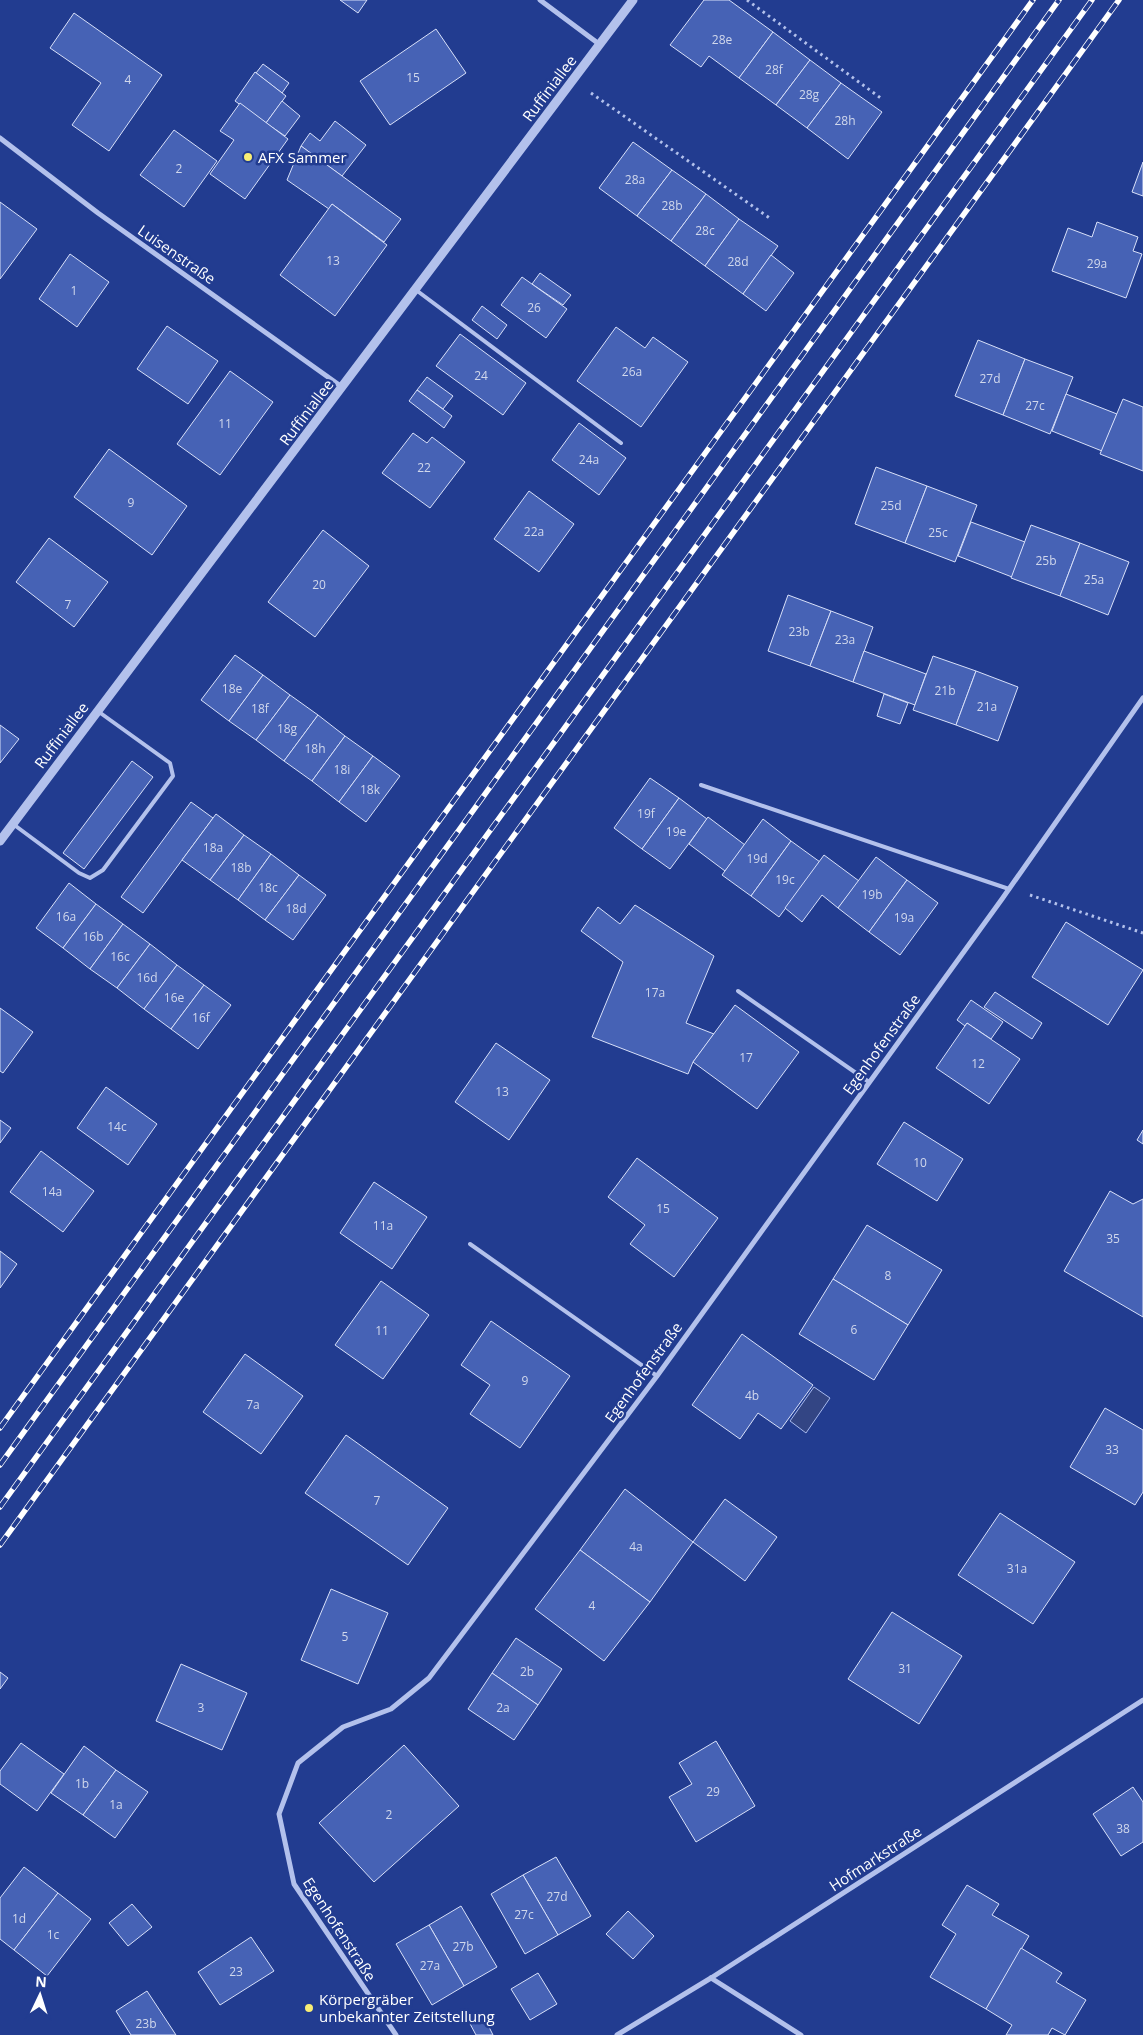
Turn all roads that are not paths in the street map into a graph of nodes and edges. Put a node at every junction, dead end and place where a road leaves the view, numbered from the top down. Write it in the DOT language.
graph roads {
  1 [pos="540,0"];
  2 [pos="633,0"];
  3 [pos="599,44"];
  4 [pos="0,138"];
  5 [pos="416,290"];
  6 [pos="342,387"];
  7 [pos="621,443"];
  8 [pos="1143,698"];
  9 [pos="97,711"];
  10 [pos="701,785"];
  11 [pos="13,823"];
  12 [pos="0,841"];
  13 [pos="1009,888"];
  14 [pos="738,991"];
  15 [pos="869,1082"];
  16 [pos="470,1244"];
  17 [pos="657,1376"];
  18 [pos="1143,1700"];
  19 [pos="711,1978"];
  20 [pos="396,2035"];
  21 [pos="617,2035"];
  22 [pos="801,2035"];
  1 -- 3 [label="street"];
  2 -- 3 [label="street, Ruffiniallee"];
  3 -- 5 [label="street, Ruffiniallee"];
  4 -- 6 [label="street, Luisenstraße"];
  5 -- 6 [label="street, Ruffiniallee"];
  5 -- 7 [label="lane"];
  6 -- 9 [label="street, Ruffiniallee"];
  8 -- 13 [label="street, Egenhofenstraße"];
  9 -- 11 [label="street, Ruffiniallee"];
  9 -- 11 [label="lane"];
  10 -- 13 [label="lane"];
  11 -- 12 [label="street, Ruffiniallee"];
  13 -- 15 [label="street, Egenhofenstraße"];
  14 -- 15 [label="lane"];
  15 -- 17 [label="street, Egenhofenstraße"];
  16 -- 17 [label="lane"];
  17 -- 20 [label="street, Egenhofenstraße"];
  18 -- 19 [label="street, Hofmarkstraße"];
  19 -- 21 [label="street, Hofmarkstraße"];
  19 -- 22 [label="street"];
}
